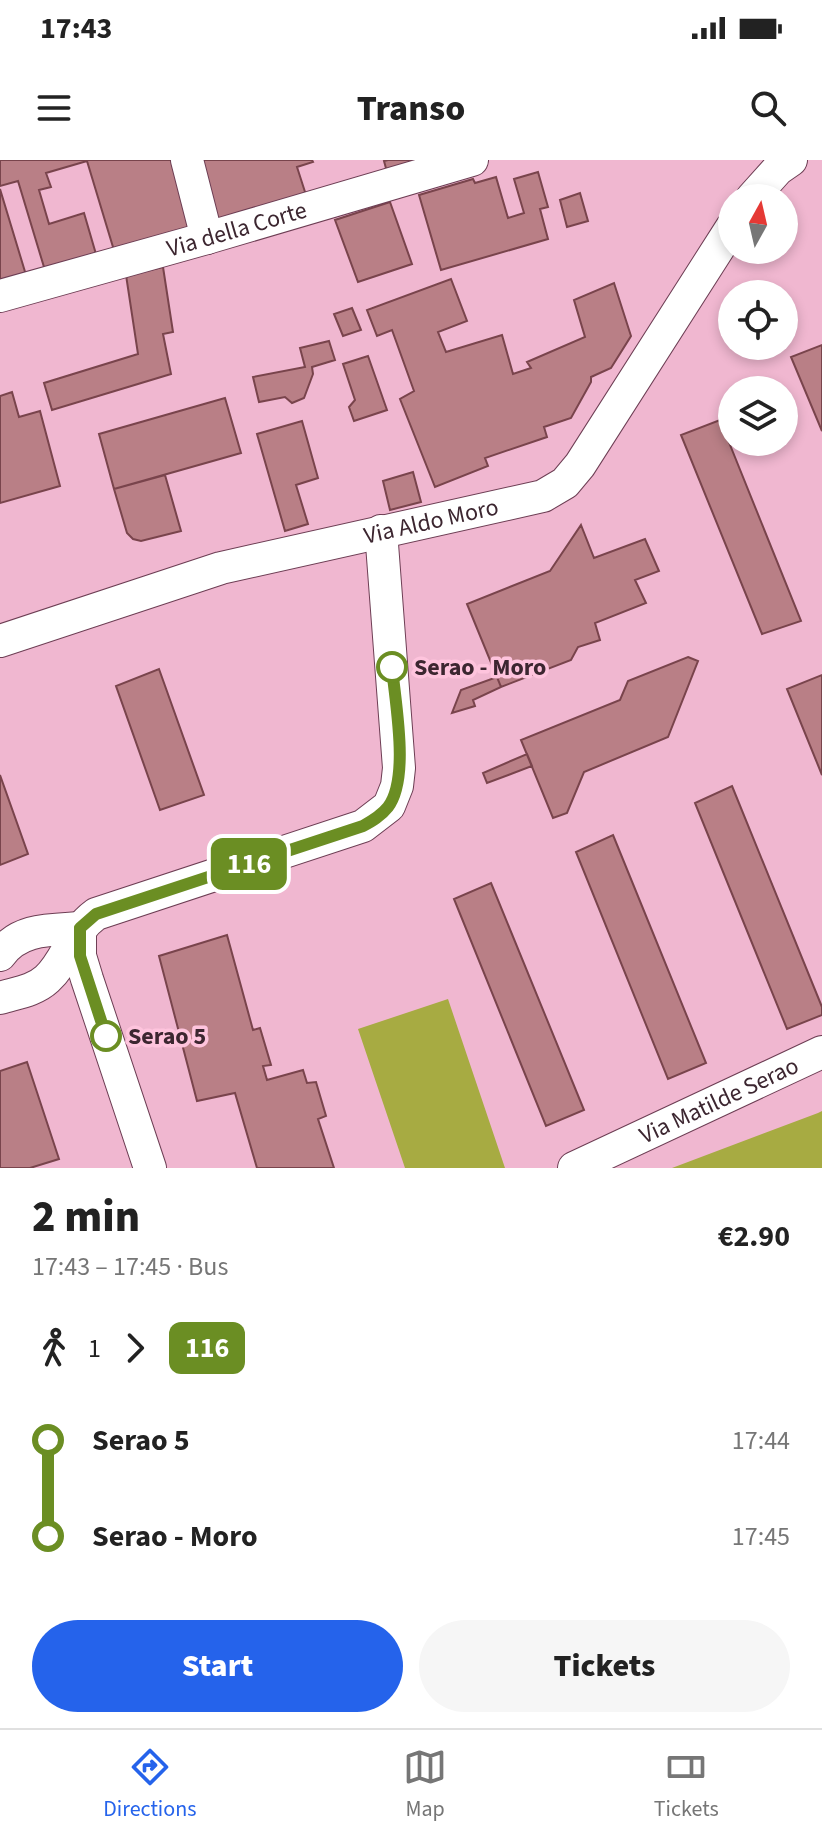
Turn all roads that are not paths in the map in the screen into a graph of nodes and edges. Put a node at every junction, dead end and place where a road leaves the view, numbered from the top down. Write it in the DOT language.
graph roads {
  1 [pos="187,160"];
  2 [pos="472,160"];
  3 [pos="791,160"];
  4 [pos="765,184"];
  5 [pos="207,238"];
  6 [pos="718,249"];
  7 [pos="0,296"];
  8 [pos="381,531"];
  9 [pos="0,641"];
  10 [pos="80,928"];
  11 [pos="0,955"];
  12 [pos="0,998"];
  13 [pos="822,1052"];
  14 [pos="150,1168"];
  15 [pos="574,1168"];
  1 -- 5 [label="street"];
  2 -- 5 [label="street, Via della Corte"];
  3 -- 4 [label="street"];
  5 -- 7 [label="street, Via della Corte"];
  6 -- 8 [label="street, Via Aldo Moro"];
  8 -- 9 [label="street, Via Aldo Moro"];
  8 -- 10 [label="street"];
  10 -- 11 [label="street"];
  10 -- 12 [label="street"];
  10 -- 14 [label="street"];
  13 -- 15 [label="street, Via Matilde Serao"];
}
